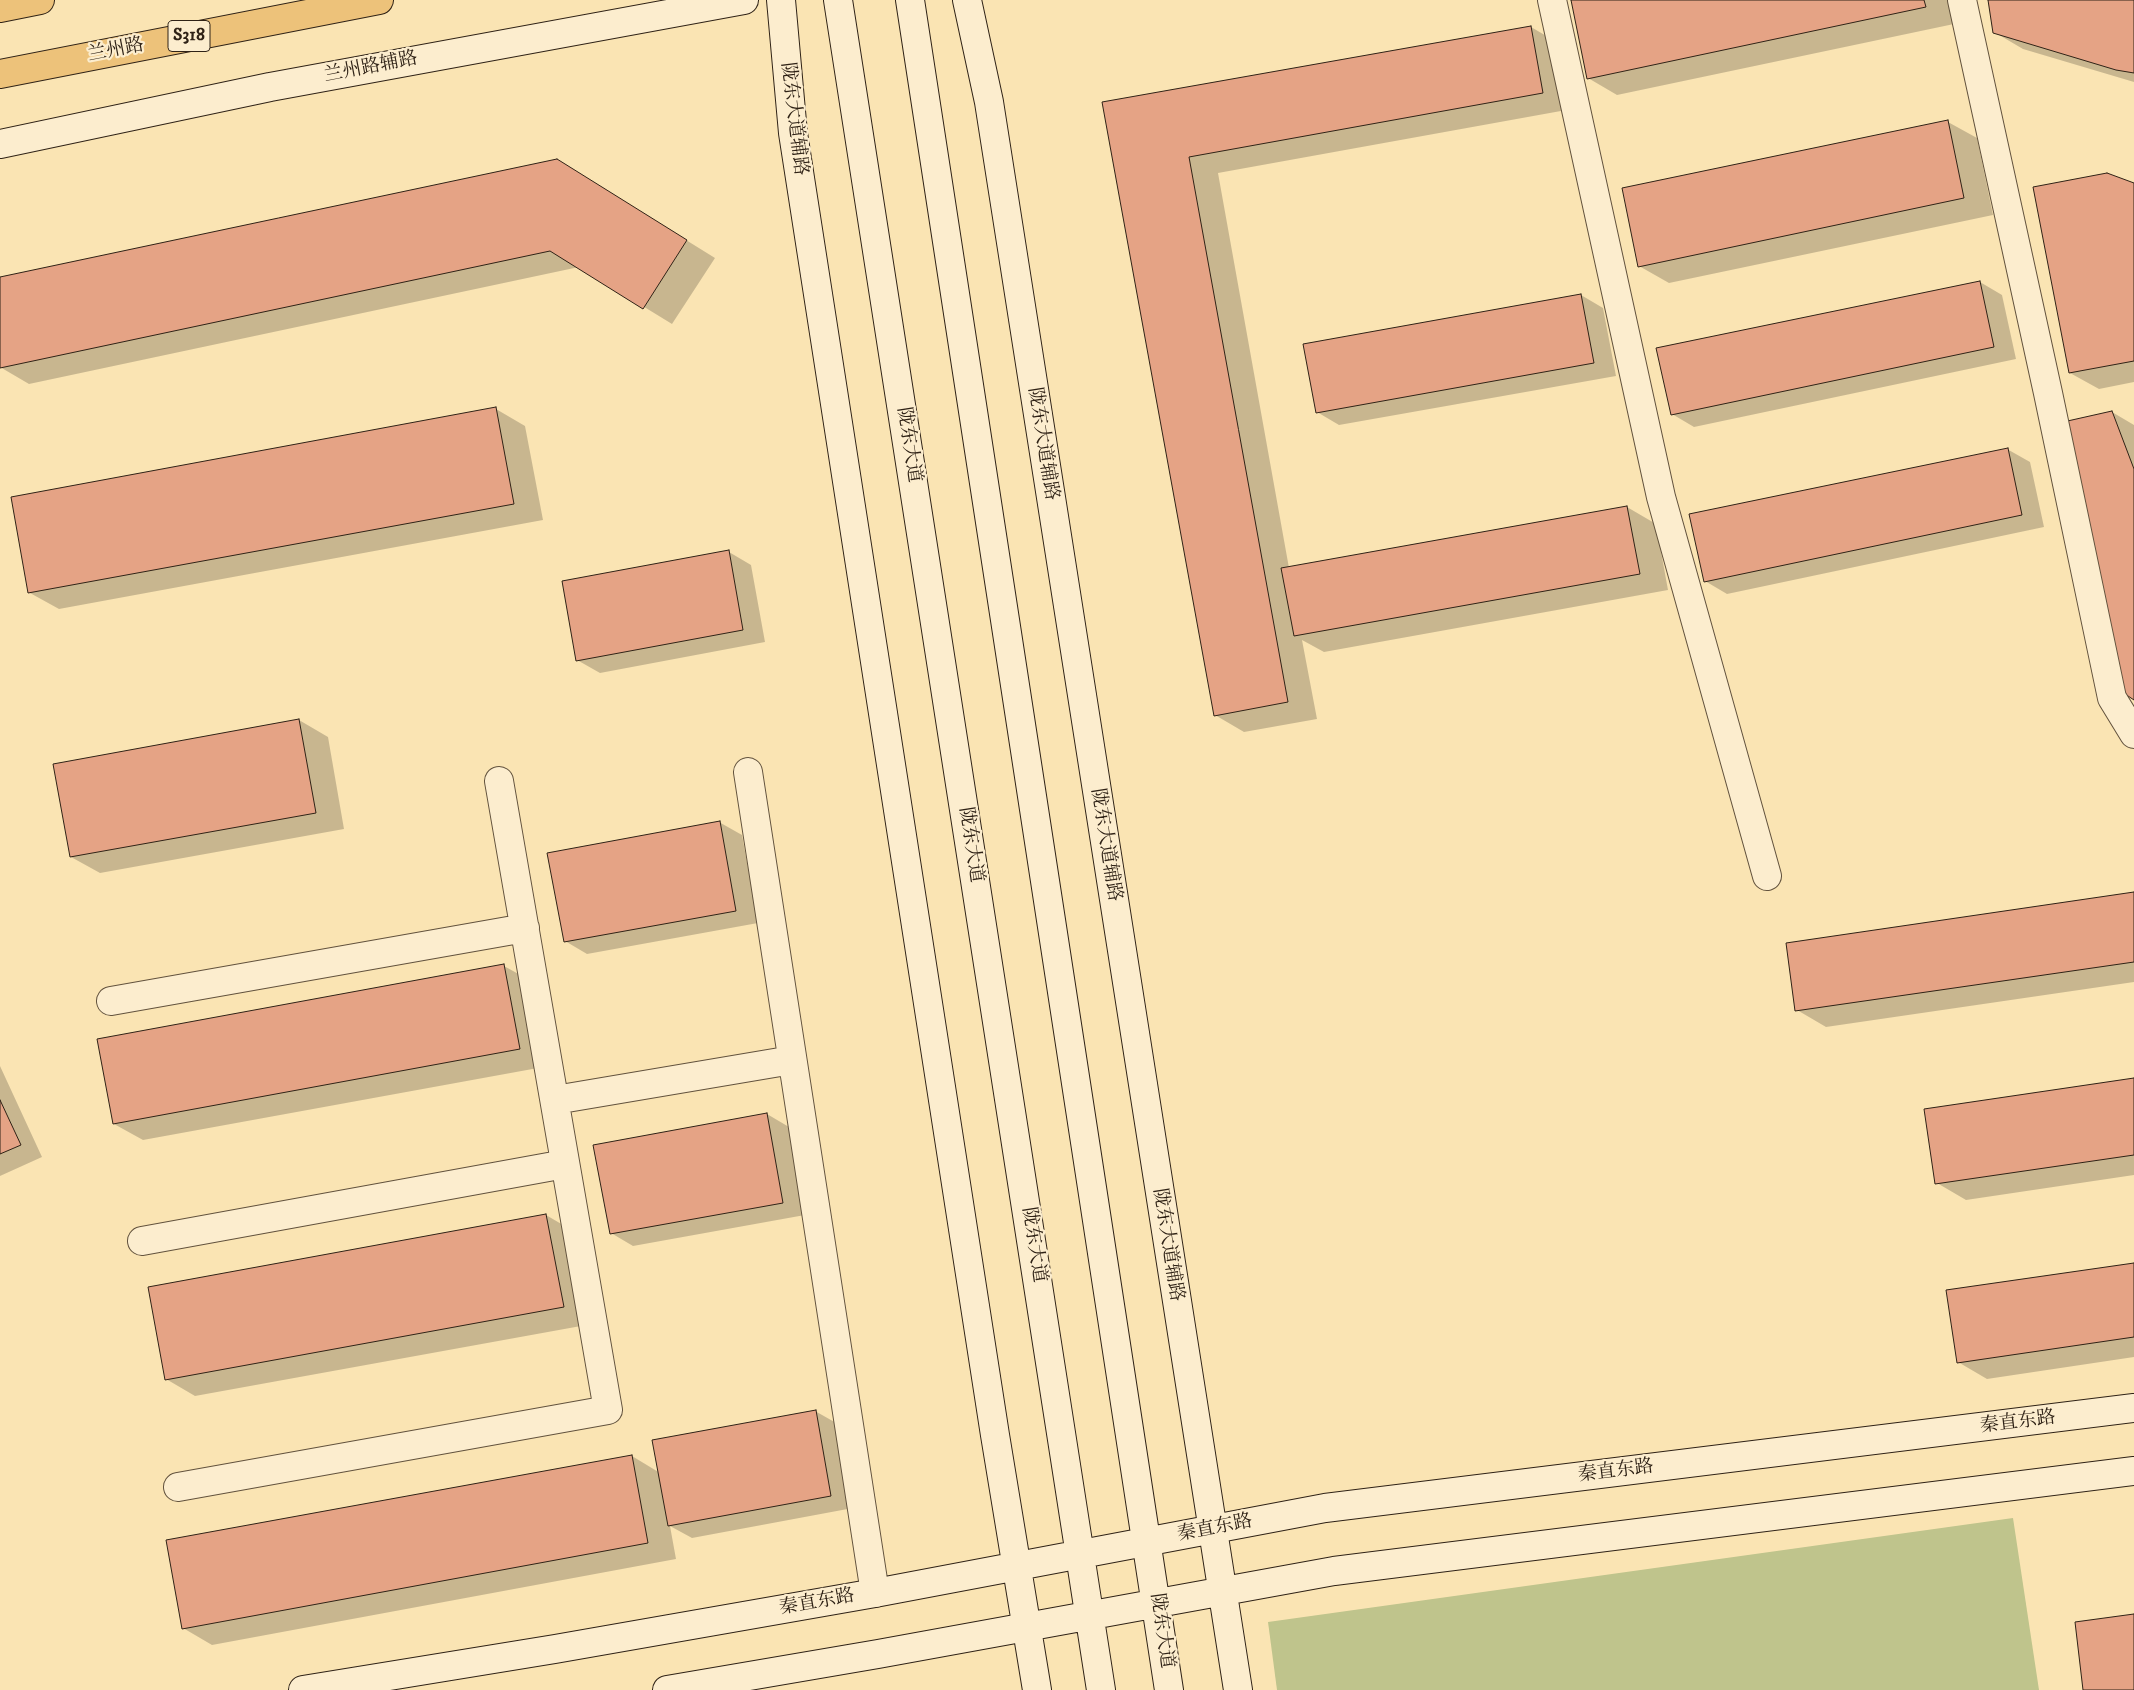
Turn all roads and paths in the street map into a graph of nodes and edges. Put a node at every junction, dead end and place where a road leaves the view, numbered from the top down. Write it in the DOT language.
graph roads {
  1 [pos="40,0"];
  2 [pos="379,0"];
  3 [pos="744,0"];
  4 [pos="781,0"];
  5 [pos="838,0"];
  6 [pos="910,0"];
  7 [pos="967,0"];
  8 [pos="1552,0"];
  9 [pos="1962,0"];
  10 [pos="0,8"];
  11 [pos="0,74"];
  12 [pos="0,144"];
  13 [pos="2134,734"];
  14 [pos="748,772"];
  15 [pos="499,781"];
  16 [pos="1767,876"];
  17 [pos="525,928"];
  18 [pos="110,1001"];
  19 [pos="792,1060"];
  20 [pos="555,1100"];
  21 [pos="565,1164"];
  22 [pos="142,1241"];
  23 [pos="2134,1408"];
  24 [pos="2134,1471"];
  25 [pos="178,1487"];
  26 [pos="1212,1529"];
  27 [pos="1147,1542"];
  28 [pos="1080,1555"];
  29 [pos="1017,1567"];
  30 [pos="1222,1591"];
  31 [pos="875,1593"];
  32 [pos="1156,1603"];
  33 [pos="1090,1615"];
  34 [pos="1027,1627"];
  35 [pos="303,1690"];
  36 [pos="667,1690"];
  37 [pos="1037,1690"];
  38 [pos="1101,1690"];
  39 [pos="1169,1690"];
  40 [pos="1238,1690"];
  1 -- 10 [label="main road"];
  2 -- 11 [label="main road, 兰州路 / S318"];
  3 -- 12 [label="street, 兰州路辅路"];
  4 -- 29 [label="street, 陇东大道辅路"];
  5 -- 28 [label="street, 陇东大道"];
  6 -- 27 [label="street, 陇东大道"];
  7 -- 26 [label="street, 陇东大道辅路"];
  8 -- 16 [label="street"];
  9 -- 13 [label="street"];
  14 -- 19 [label="street"];
  15 -- 17 [label="street"];
  17 -- 18 [label="street"];
  17 -- 20 [label="street"];
  19 -- 20 [label="street"];
  19 -- 31 [label="street"];
  20 -- 21 [label="street"];
  21 -- 22 [label="street"];
  21 -- 25 [label="street"];
  23 -- 26 [label="street, 秦直东路"];
  24 -- 30 [label="street"];
  26 -- 27 [label="street, 秦直东路"];
  26 -- 30 [label="street, 陇东大道辅路"];
  27 -- 28 [label="street, 秦直东路"];
  27 -- 32 [label="street, 陇东大道"];
  28 -- 29 [label="street, 秦直东路"];
  28 -- 33 [label="street, 陇东大道"];
  29 -- 31 [label="street, 秦直东路"];
  29 -- 34 [label="street, 陇东大道辅路"];
  30 -- 32 [label="street"];
  30 -- 40 [label="street, 陇东大道辅路"];
  31 -- 35 [label="street, 秦直东路"];
  32 -- 33 [label="street"];
  32 -- 39 [label="street, 陇东大道"];
  33 -- 34 [label="street"];
  33 -- 38 [label="street, 陇东大道"];
  34 -- 36 [label="street"];
  34 -- 37 [label="street, 陇东大道辅路"];
}
